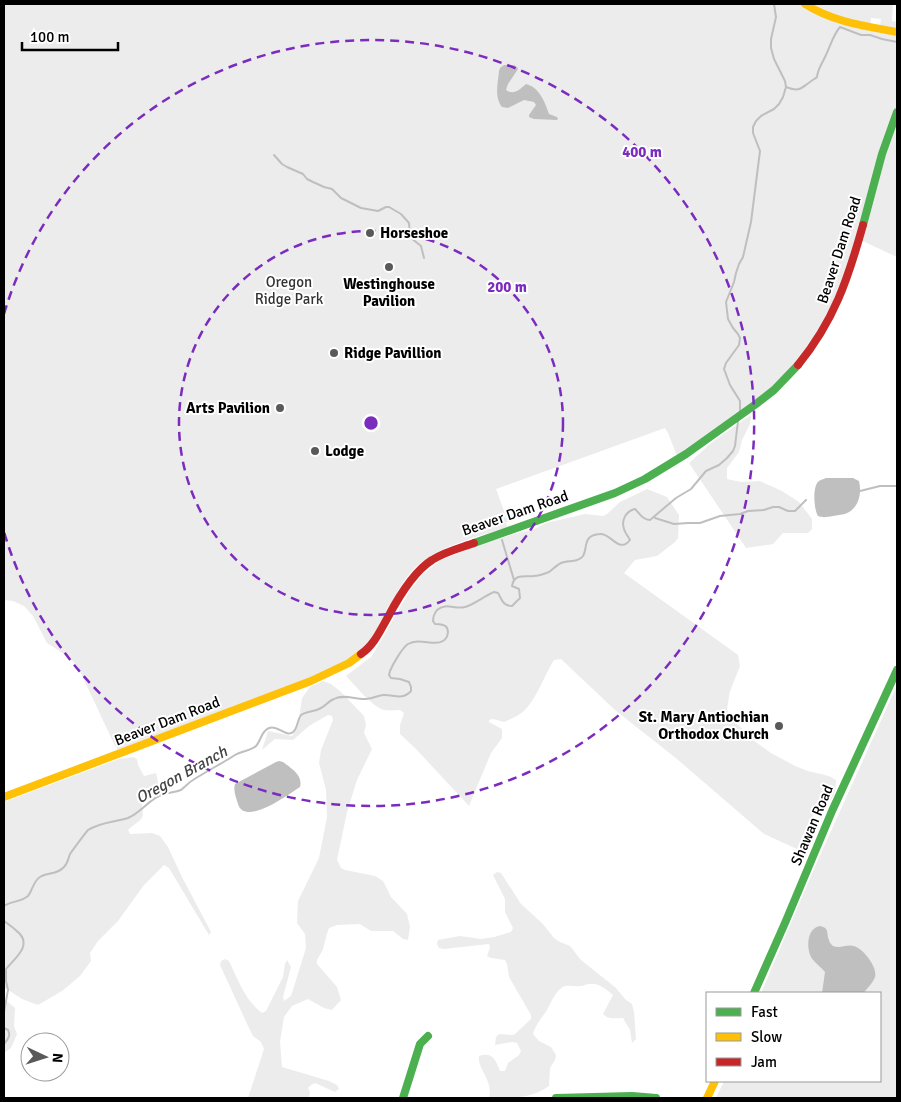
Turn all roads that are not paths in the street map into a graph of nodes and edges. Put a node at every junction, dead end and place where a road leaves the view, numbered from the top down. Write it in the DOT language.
graph roads {
  1 [pos="805,4"];
  2 [pos="897,32"];
  3 [pos="897,112"];
  4 [pos="897,670"];
  5 [pos="4,797"];
  6 [pos="754,992"];
  7 [pos="428,1036"];
  8 [pos="715,1082"];
  9 [pos="403,1098"];
  10 [pos="556,1098"];
  11 [pos="656,1098"];
  12 [pos="707,1098"];
  1 -- 2 [label="street"];
  3 -- 5 [label="street, Beaver Dam Road"];
  4 -- 6 [label="street, Shawan Road"];
  7 -- 9 [label="street"];
  8 -- 12 [label="street"];
  10 -- 11 [label="street"];
}
